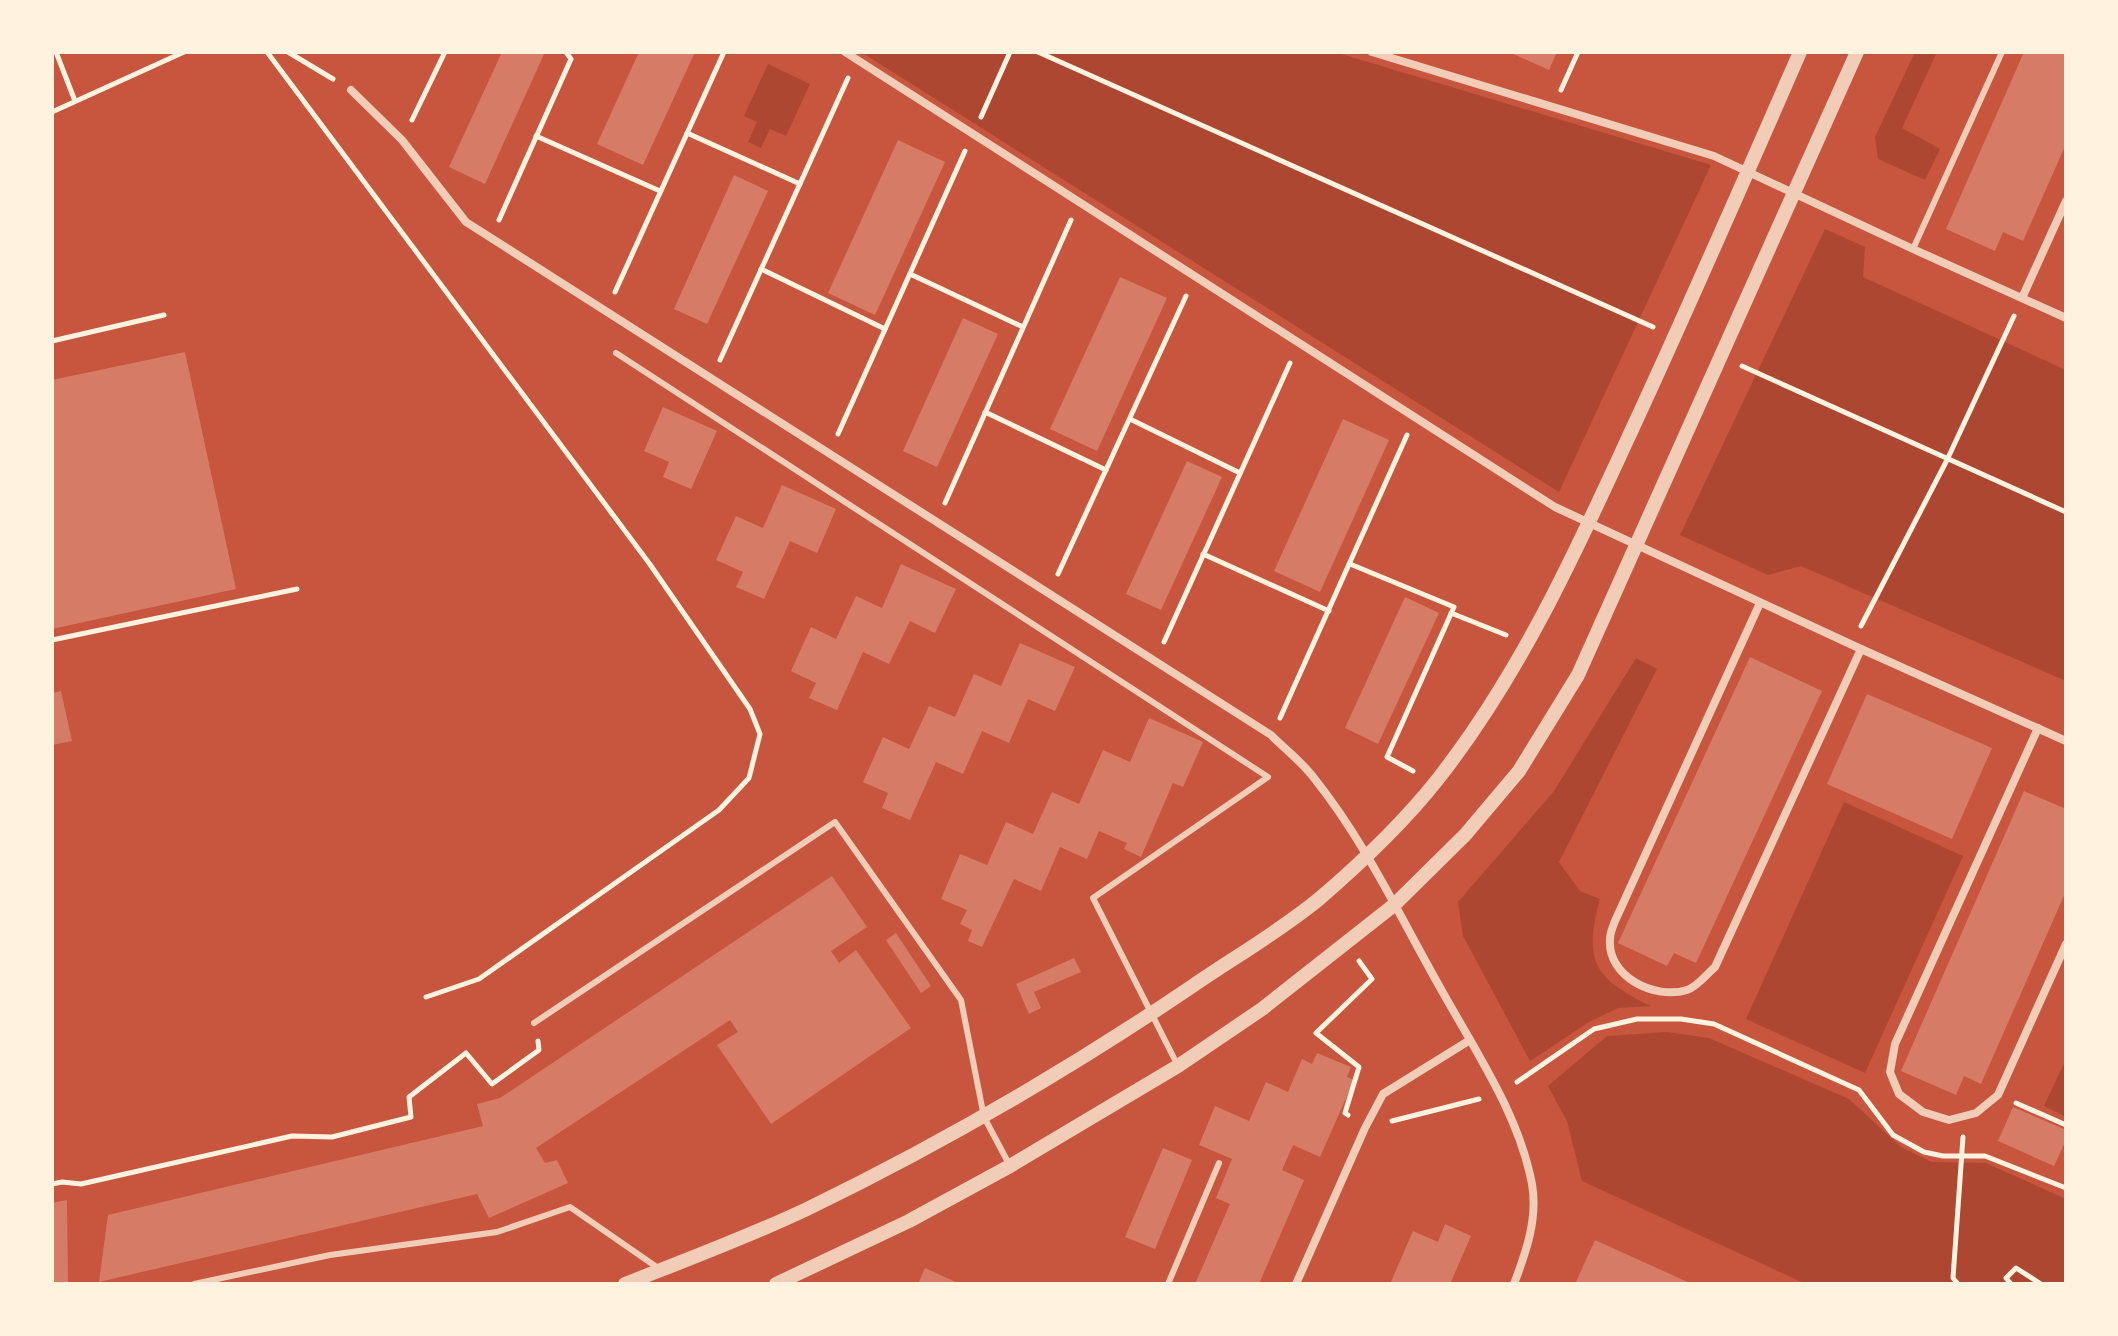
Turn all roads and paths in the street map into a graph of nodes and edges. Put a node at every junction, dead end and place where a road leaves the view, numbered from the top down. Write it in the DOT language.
graph roads {
  1 [pos="56,52"];
  2 [pos="184,52"];
  3 [pos="267,52"];
  4 [pos="288,52"];
  5 [pos="445,52"];
  6 [pos="566,52"];
  7 [pos="724,52"];
  8 [pos="845,52"];
  9 [pos="1010,52"];
  10 [pos="1038,52"];
  11 [pos="1372,52"];
  12 [pos="1578,52"];
  13 [pos="1800,52"];
  14 [pos="1857,52"];
  15 [pos="2002,52"];
  16 [pos="856,59"];
  17 [pos="351,90"];
  18 [pos="75,101"];
  19 [pos="1554,106"];
  20 [pos="52,112"];
  21 [pos="687,133"];
  22 [pos="973,135"];
  23 [pos="536,136"];
  24 [pos="402,140"];
  25 [pos="1749,170"];
  26 [pos="800,184"];
  27 [pos="660,191"];
  28 [pos="1796,192"];
  29 [pos="2066,201"];
  30 [pos="1078,203"];
  31 [pos="491,239"];
  32 [pos="1913,249"];
  33 [pos="761,269"];
  34 [pos="910,274"];
  35 [pos="1195,277"];
  36 [pos="2022,298"];
  37 [pos="606,312"];
  38 [pos="164,315"];
  39 [pos="2066,318"];
  40 [pos="1023,327"];
  41 [pos="885,329"];
  42 [pos="1675,336"];
  43 [pos="52,341"];
  44 [pos="1298,344"];
  45 [pos="616,353"];
  46 [pos="1721,357"];
  47 [pos="712,379"];
  48 [pos="985,412"];
  49 [pos="1415,416"];
  50 [pos="1130,419"];
  51 [pos="829,454"];
  52 [pos="1947,460"];
  53 [pos="1106,470"];
  54 [pos="1240,473"];
  55 [pos="2066,512"];
  56 [pos="936,522"];
  57 [pos="1589,522"];
  58 [pos="1637,544"];
  59 [pos="1203,554"];
  60 [pos="1350,564"];
  61 [pos="297,589"];
  62 [pos="1049,594"];
  63 [pos="1760,603"];
  64 [pos="1329,611"];
  65 [pos="1451,613"];
  66 [pos="52,640"];
  67 [pos="1529,644"];
  68 [pos="1856,647"];
  69 [pos="1154,660"];
  70 [pos="2038,728"];
  71 [pos="1271,735"];
  72 [pos="2066,741"];
  73 [pos="1435,783"];
  74 [pos="1368,855"];
  75 [pos="1394,905"];
  76 [pos="1348,944"];
  77 [pos="2066,944"];
  78 [pos="426,997"];
  79 [pos="1152,1014"];
  80 [pos="534,1023"];
  81 [pos="1470,1040"];
  82 [pos="1178,1066"];
  83 [pos="1499,1094"];
  84 [pos="1998,1095"];
  85 [pos="1963,1116"];
  86 [pos="984,1117"];
  87 [pos="2066,1125"];
  88 [pos="1365,1128"];
  89 [pos="1963,1155"];
  90 [pos="1219,1163"];
  91 [pos="1010,1166"];
  92 [pos="52,1184"];
  93 [pos="2066,1188"];
  94 [pos="661,1270"];
  95 [pos="194,1284"];
  96 [pos="625,1284"];
  97 [pos="776,1284"];
  98 [pos="1168,1284"];
  99 [pos="1296,1284"];
  100 [pos="1514,1284"];
  101 [pos="1958,1284"];
  102 [pos="2011,1284"];
  103 [pos="2041,1284"];
  1 -- 18 [label="path"];
  2 -- 18 [label="path"];
  3 -- 78 [label="path"];
  4 -- 17 [label="path"];
  5 -- 24 [label="path"];
  6 -- 23 [label="path"];
  7 -- 21 [label="path"];
  8 -- 16 [label="street"];
  9 -- 22 [label="path"];
  10 -- 42 [label="path"];
  11 -- 19 [label="street"];
  12 -- 19 [label="path"];
  13 -- 25 [label="street"];
  14 -- 28 [label="street"];
  15 -- 32 [label="lane"];
  16 -- 22 [label="street"];
  16 -- 26 [label="path"];
  17 -- 24 [label="street"];
  18 -- 20 [label="path"];
  19 -- 25 [label="street"];
  21 -- 26 [label="path"];
  21 -- 27 [label="path"];
  22 -- 30 [label="street"];
  22 -- 34 [label="path"];
  23 -- 27 [label="path"];
  23 -- 31 [label="path"];
  24 -- 31 [label="street"];
  25 -- 28 [label="street"];
  25 -- 42 [label="street"];
  26 -- 33 [label="path"];
  27 -- 37 [label="path"];
  28 -- 32 [label="street"];
  28 -- 46 [label="street"];
  29 -- 36 [label="street"];
  30 -- 35 [label="street"];
  30 -- 40 [label="path"];
  31 -- 37 [label="street"];
  32 -- 36 [label="street"];
  33 -- 41 [label="path"];
  33 -- 47 [label="path"];
  34 -- 40 [label="path"];
  34 -- 41 [label="path"];
  35 -- 44 [label="street"];
  35 -- 50 [label="path"];
  36 -- 39 [label="street"];
  36 -- 52 [label="path"];
  37 -- 47 [label="street"];
  38 -- 43 [label="path"];
  40 -- 48 [label="path"];
  41 -- 51 [label="path"];
  42 -- 57 [label="street"];
  44 -- 49 [label="street"];
  44 -- 54 [label="path"];
  45 -- 79 [label="lane"];
  46 -- 52 [label="path"];
  46 -- 58 [label="street"];
  47 -- 51 [label="street"];
  48 -- 53 [label="path"];
  48 -- 56 [label="path"];
  49 -- 57 [label="street"];
  49 -- 60 [label="path"];
  50 -- 53 [label="path"];
  50 -- 54 [label="path"];
  51 -- 56 [label="street"];
  52 -- 55 [label="path"];
  52 -- 68 [label="path"];
  53 -- 62 [label="path"];
  54 -- 59 [label="path"];
  56 -- 62 [label="street"];
  57 -- 58 [label="street"];
  57 -- 67 [label="street"];
  58 -- 63 [label="street"];
  58 -- 75 [label="street"];
  59 -- 64 [label="path"];
  59 -- 69 [label="path"];
  60 -- 64 [label="path"];
  60 -- 65 [label="path"];
  61 -- 66 [label="path"];
  62 -- 69 [label="street"];
  63 -- 68 [label="street"];
  63 -- 68 [label="street"];
  64 -- 71 [label="path"];
  65 -- 67 [label="path"];
  65 -- 73 [label="path"];
  67 -- 73 [label="street"];
  68 -- 70 [label="street"];
  69 -- 71 [label="street"];
  70 -- 72 [label="street"];
  70 -- 85 [label="street"];
  71 -- 74 [label="street"];
  73 -- 74 [label="street"];
  74 -- 75 [label="street"];
  74 -- 79 [label="street"];
  75 -- 76 [label="street"];
  75 -- 81 [label="street"];
  76 -- 82 [label="street"];
  76 -- 88 [label="path"];
  77 -- 84 [label="street"];
  79 -- 82 [label="lane"];
  79 -- 86 [label="street"];
  80 -- 86 [label="lane"];
  80 -- 92 [label="path"];
  81 -- 83 [label="street"];
  81 -- 88 [label="street"];
  82 -- 91 [label="street"];
  83 -- 88 [label="path"];
  83 -- 89 [label="path"];
  83 -- 100 [label="street"];
  84 -- 85 [label="street"];
  84 -- 87 [label="path"];
  85 -- 89 [label="path"];
  86 -- 91 [label="lane"];
  86 -- 94 [label="street"];
  88 -- 99 [label="street"];
  89 -- 93 [label="path"];
  89 -- 101 [label="path"];
  90 -- 98 [label="lane"];
  91 -- 97 [label="street"];
  94 -- 95 [label="lane"];
  94 -- 96 [label="street"];
  102 -- 103 [label="path"];
}
